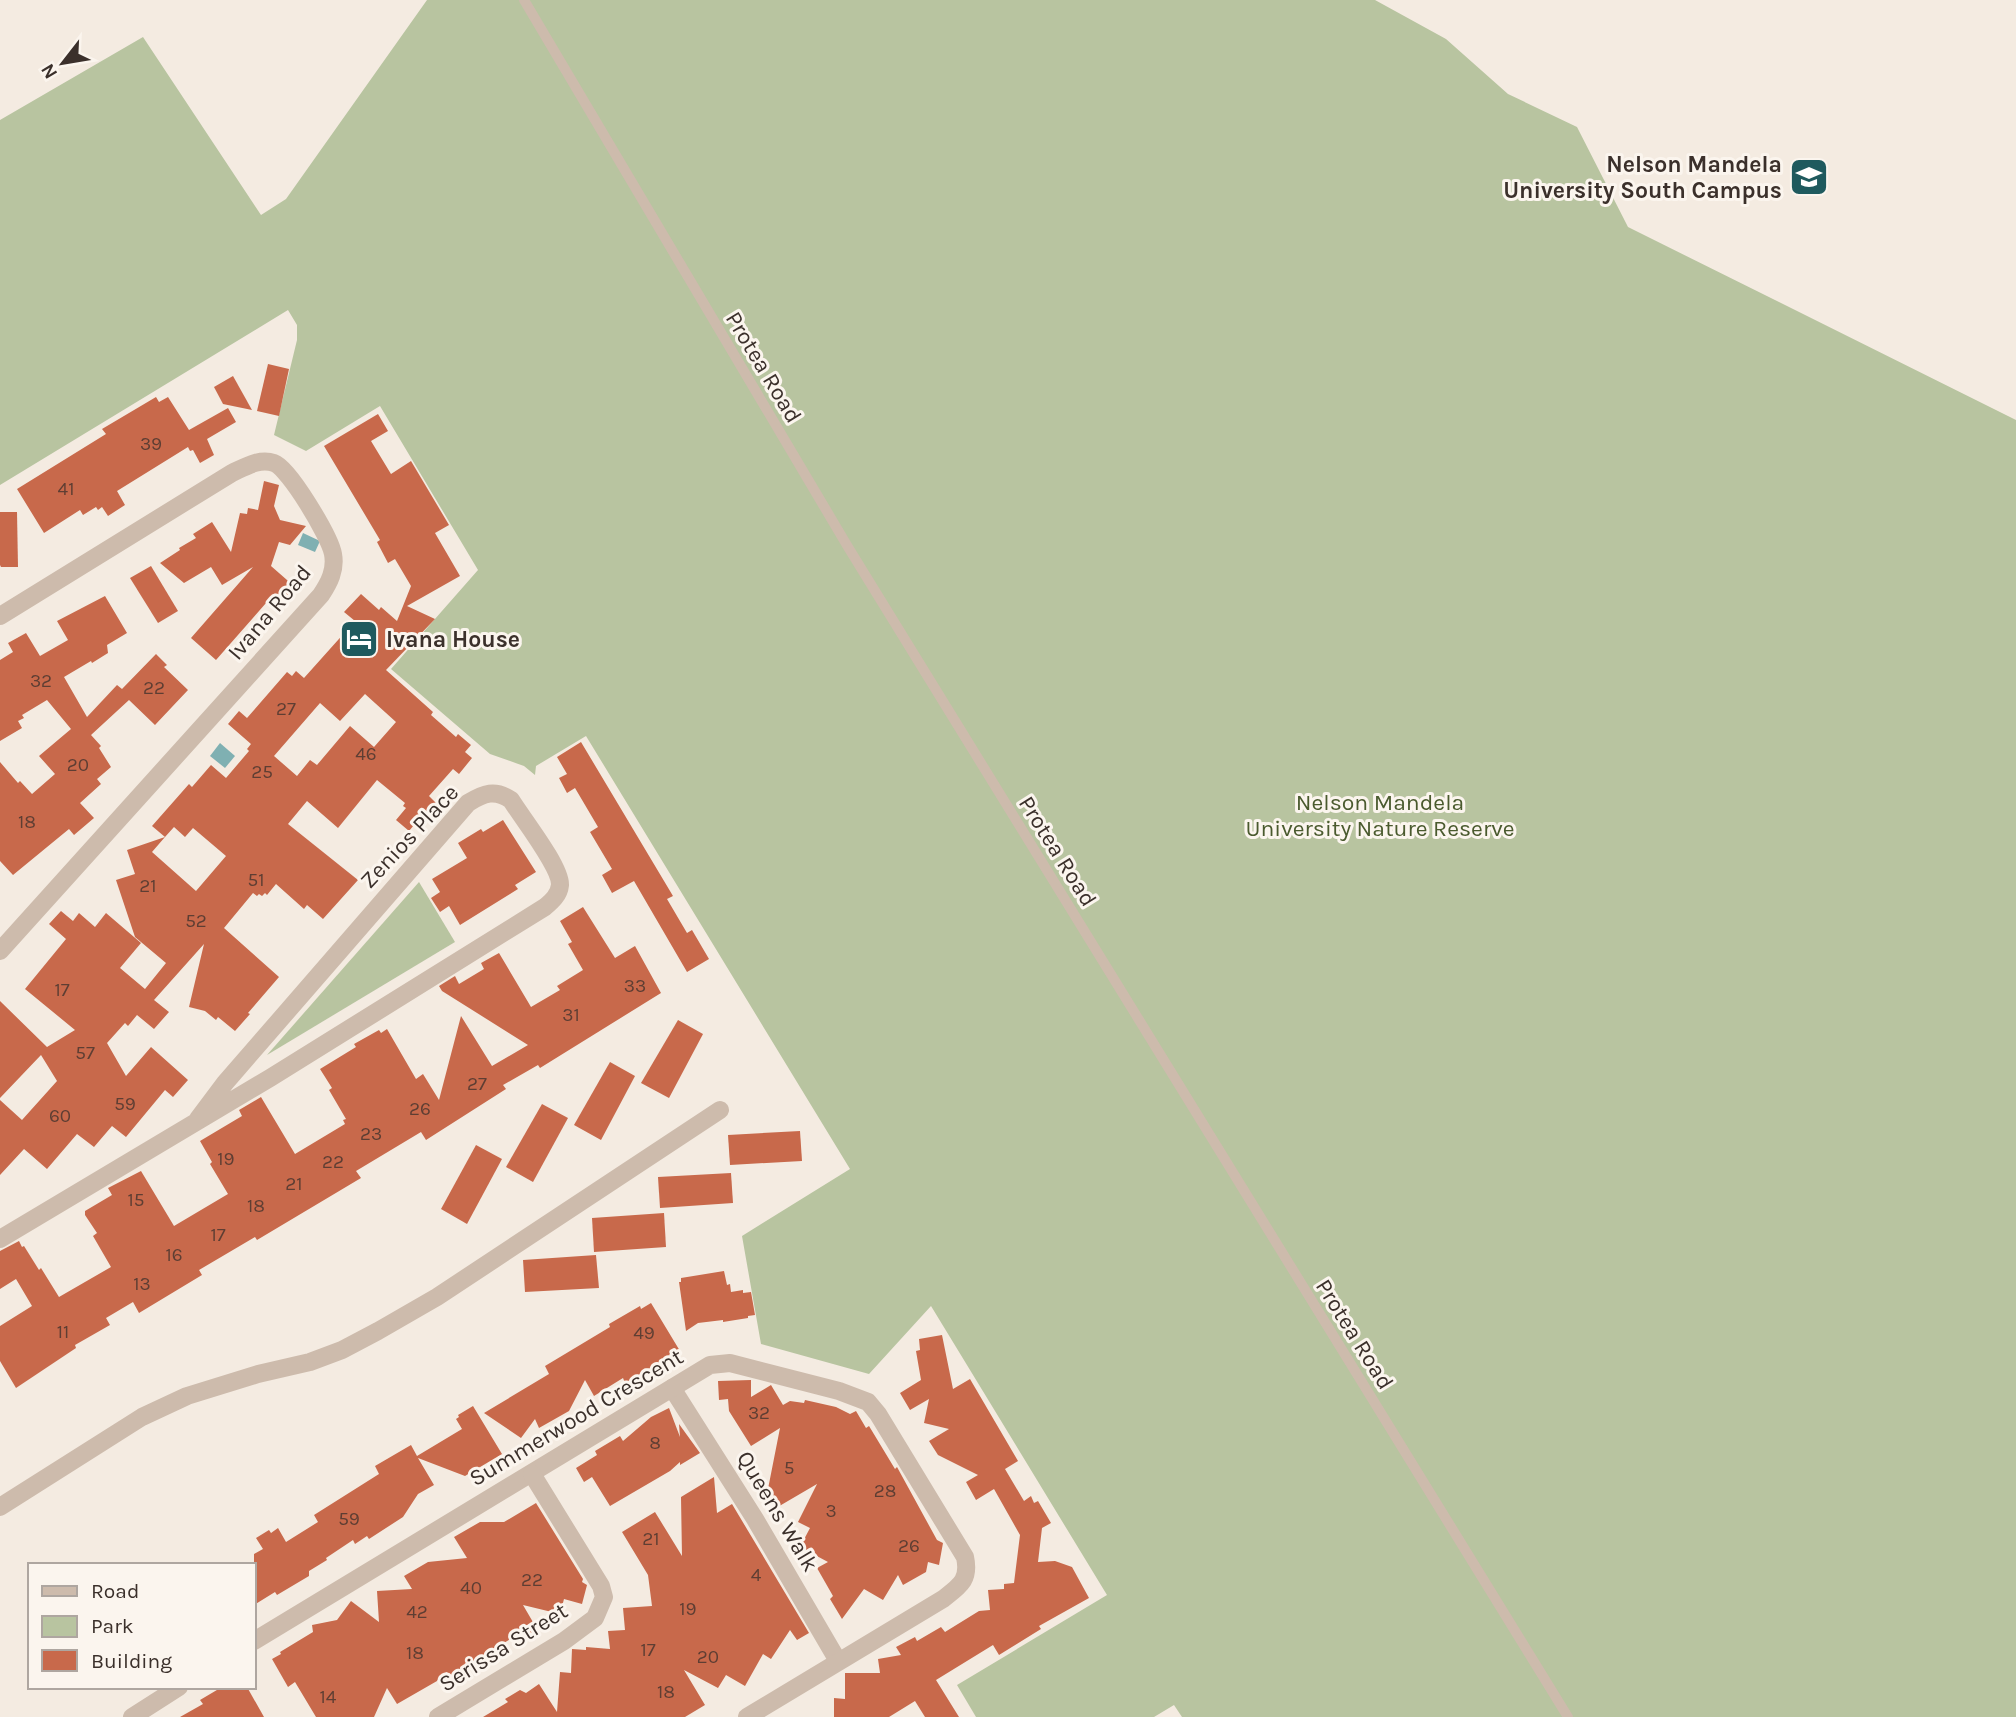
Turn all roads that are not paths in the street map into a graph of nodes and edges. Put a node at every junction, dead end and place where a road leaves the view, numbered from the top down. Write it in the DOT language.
graph roads {
  1 [pos="524,0"];
  2 [pos="0,616"];
  3 [pos="0,951"];
  4 [pos="720,1110"];
  5 [pos="198,1119"];
  6 [pos="0,1239"];
  7 [pos="672,1388"];
  8 [pos="532,1474"];
  9 [pos="0,1507"];
  10 [pos="256,1640"];
  11 [pos="838,1661"];
  12 [pos="176,1689"];
  13 [pos="132,1717"];
  14 [pos="438,1717"];
  15 [pos="747,1717"];
  16 [pos="1568,1717"];
  1 -- 16 [label="lane, Protea Road"];
  2 -- 3 [label="street, Ivana Road"];
  4 -- 9 [label="street"];
  5 -- 5 [label="street, Zenios Place"];
  5 -- 6 [label="street, Zenios Place"];
  7 -- 8 [label="street, Summerwood Crescent"];
  7 -- 11 [label="street, Queens Walk"];
  7 -- 11 [label="street, Summerwood Crescent"];
  8 -- 10 [label="street, Summerwood Crescent"];
  8 -- 14 [label="street, Serissa Street"];
  11 -- 15 [label="street, Summerwood Crescent"];
  12 -- 13 [label="street"];
}
